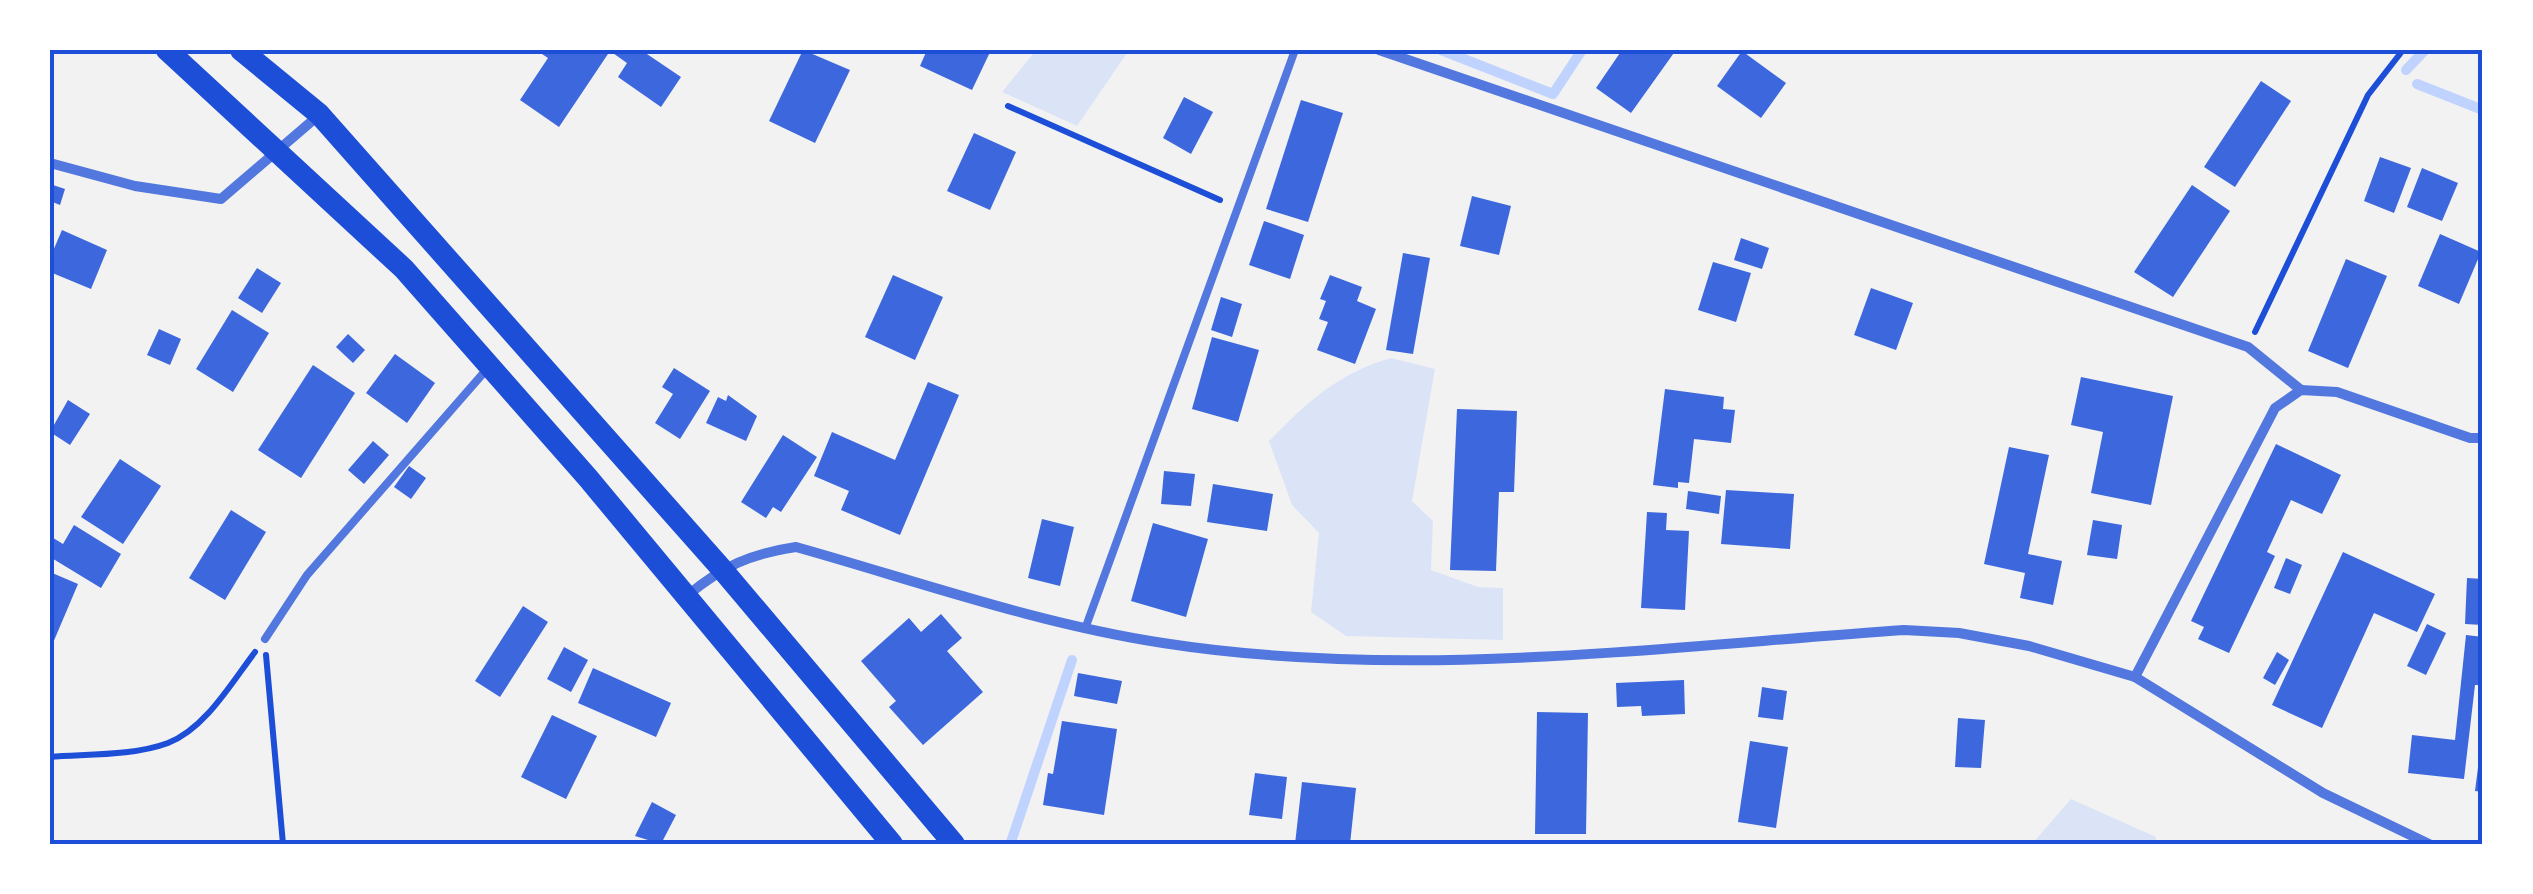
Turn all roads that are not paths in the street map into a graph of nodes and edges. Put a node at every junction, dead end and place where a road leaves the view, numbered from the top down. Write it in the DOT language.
graph roads {
  1 [pos="168,50"];
  2 [pos="241,50"];
  3 [pos="1295,50"];
  4 [pos="1380,50"];
  5 [pos="320,114"];
  6 [pos="279,149"];
  7 [pos="50,162"];
  8 [pos="490,366"];
  9 [pos="2301,390"];
  10 [pos="2483,438"];
  11 [pos="721,568"];
  12 [pos="688,596"];
  13 [pos="1085,630"];
  14 [pos="265,639"];
  15 [pos="2135,676"];
  16 [pos="892,844"];
  17 [pos="954,844"];
  18 [pos="2430,844"];
  1 -- 6 [label="highway"];
  2 -- 5 [label="highway"];
  3 -- 13 [label="lane"];
  4 -- 9 [label="street"];
  5 -- 6 [label="street"];
  5 -- 11 [label="highway"];
  6 -- 7 [label="street"];
  6 -- 8 [label="highway"];
  8 -- 12 [label="highway"];
  8 -- 14 [label="lane"];
  9 -- 10 [label="street"];
  9 -- 15 [label="street"];
  11 -- 12 [label="street"];
  11 -- 13 [label="street"];
  11 -- 17 [label="highway"];
  12 -- 16 [label="highway"];
  13 -- 15 [label="street"];
  15 -- 18 [label="street"];
}
